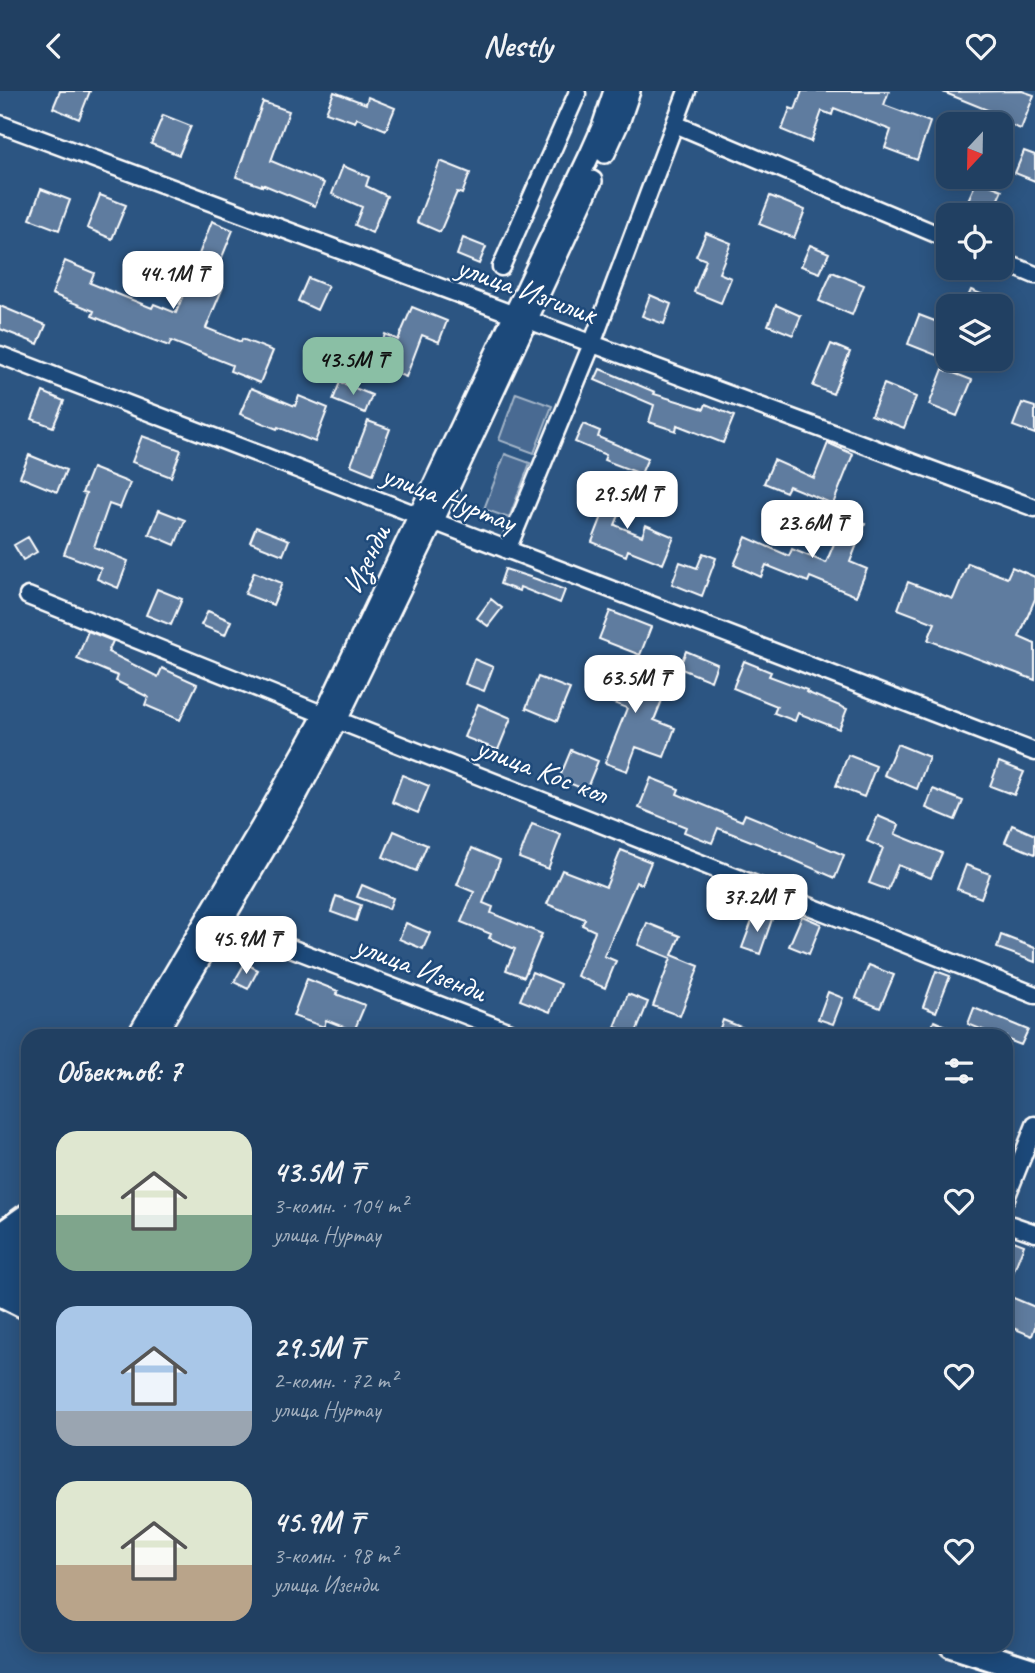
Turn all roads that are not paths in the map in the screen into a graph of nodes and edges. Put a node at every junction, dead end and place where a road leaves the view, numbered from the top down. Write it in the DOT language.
graph roads {
  1 [pos="614,91"];
  2 [pos="630,91"];
  3 [pos="687,91"];
  4 [pos="575,92"];
  5 [pos="0,124"];
  6 [pos="676,124"];
  7 [pos="936,234"];
  8 [pos="1013,266"];
  9 [pos="501,267"];
  10 [pos="1035,275"];
  11 [pos="521,318"];
  12 [pos="592,344"];
  13 [pos="0,355"];
  14 [pos="1035,508"];
  15 [pos="426,519"];
  16 [pos="507,550"];
  17 [pos="29,596"];
  18 [pos="331,718"];
  19 [pos="1035,752"];
  20 [pos="216,918"];
  21 [pos="1035,995"];
  22 [pos="142,1029"];
  23 [pos="159,1029"];
  24 [pos="502,1029"];
  25 [pos="1035,1125"];
  26 [pos="1013,1180"];
  27 [pos="21,1222"];
  28 [pos="1013,1225"];
  29 [pos="1035,1233"];
  30 [pos="0,1236"];
  31 [pos="21,1238"];
  32 [pos="21,1259"];
  33 [pos="6,1282"];
  34 [pos="21,1299"];
  35 [pos="1013,1647"];
  36 [pos="974,1652"];
  37 [pos="1035,1655"];
  38 [pos="1035,1672"];
  1 -- 11 [label="street, Изенди"];
  2 -- 11 [label="street, Изенди"];
  3 -- 6 [label="street"];
  4 -- 9 [label="street"];
  5 -- 11 [label="street, улица Изгилик"];
  6 -- 7 [label="street"];
  6 -- 12 [label="street"];
  8 -- 10 [label="street"];
  11 -- 12 [label="street, улица Изгилик"];
  11 -- 15 [label="street, Изенди"];
  12 -- 14 [label="street, улица Изгилик"];
  12 -- 16 [label="street"];
  13 -- 15 [label="street, улица Нуртау"];
  15 -- 16 [label="street, улица Нуртау"];
  15 -- 18 [label="street, Изенди"];
  16 -- 19 [label="street, улица Нуртау"];
  17 -- 18 [label="street, улица Кос кол"];
  18 -- 20 [label="street, Изенди"];
  18 -- 21 [label="street, улица Кос кол"];
  20 -- 22 [label="street, Изенди"];
  20 -- 23 [label="street, Изенди"];
  20 -- 24 [label="street, улица Изенди"];
  25 -- 26 [label="street"];
  27 -- 30 [label="main road"];
  28 -- 29 [label="street"];
  31 -- 33 [label="street"];
  32 -- 33 [label="street"];
  33 -- 34 [label="main road"];
  35 -- 37 [label="main road"];
  36 -- 38 [label="main road"];
}
